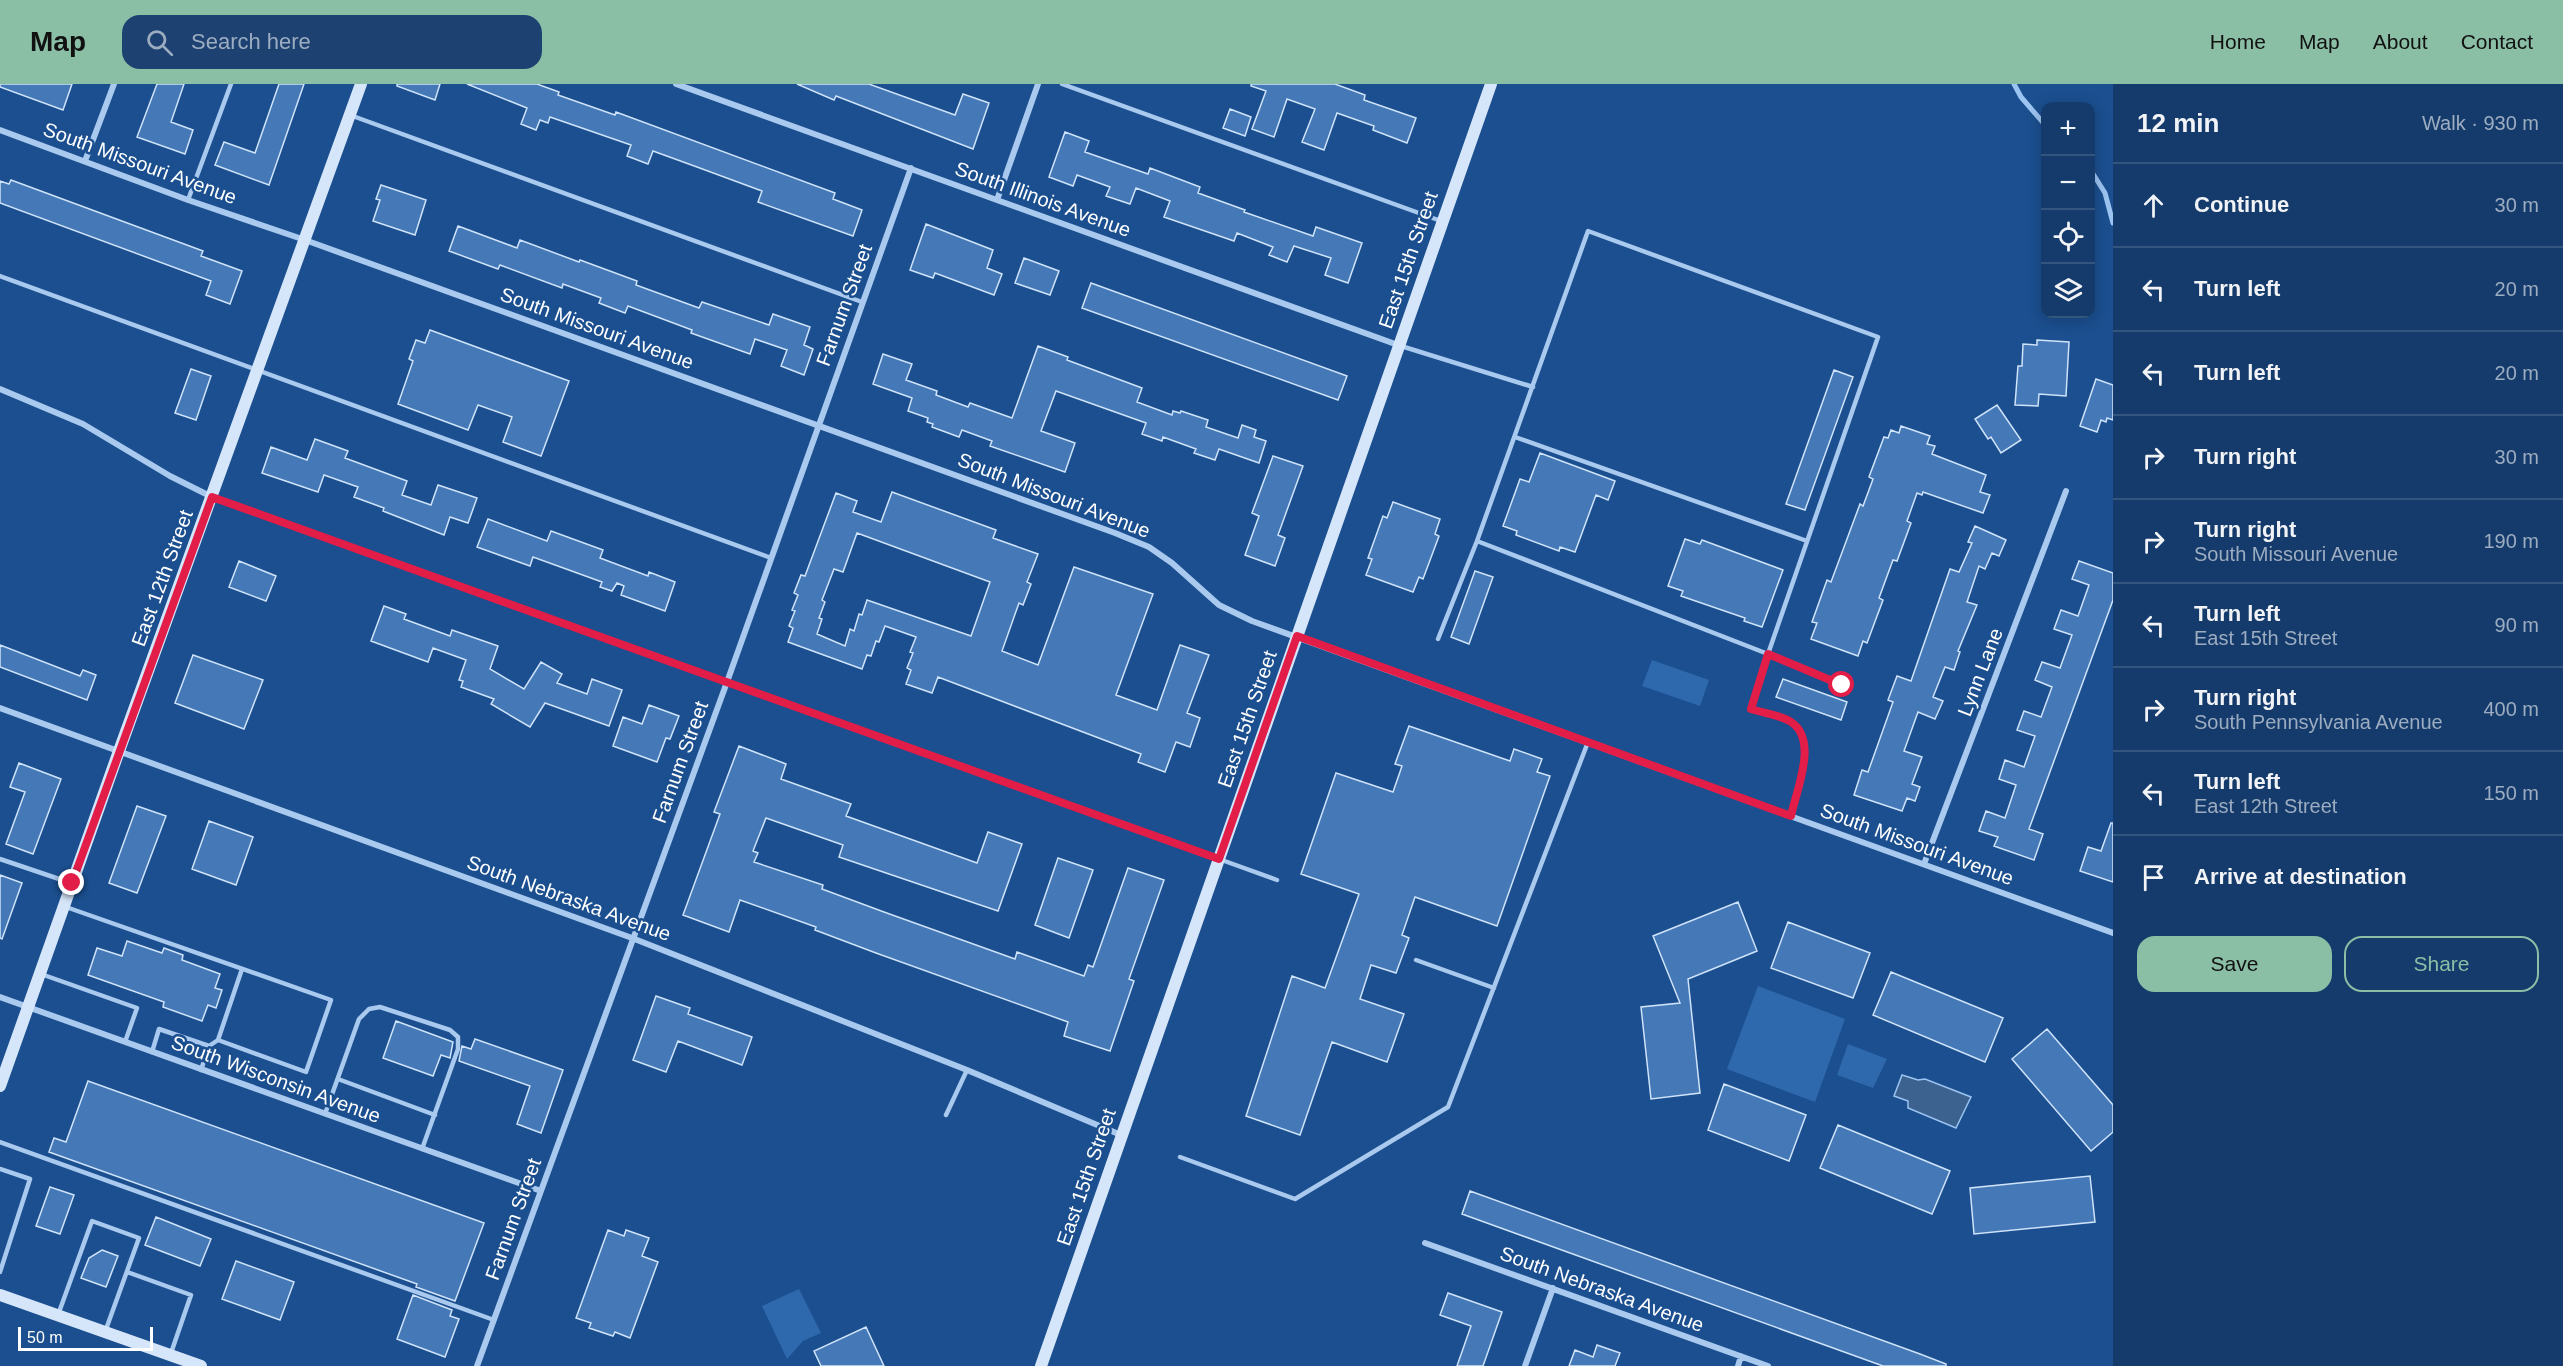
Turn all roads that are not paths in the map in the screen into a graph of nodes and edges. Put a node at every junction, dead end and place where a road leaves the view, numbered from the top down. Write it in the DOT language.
graph roads {
  1 [pos="114,84"];
  2 [pos="231,84"];
  3 [pos="362,84"];
  4 [pos="676,84"];
  5 [pos="1038,84"];
  6 [pos="1062,84"];
  7 [pos="1491,84"];
  8 [pos="350,115"];
  9 [pos="0,130"];
  10 [pos="86,161"];
  11 [pos="910,168"];
  12 [pos="188,200"];
  13 [pos="998,200"];
  14 [pos="1442,221"];
  15 [pos="305,240"];
  16 [pos="0,276"];
  17 [pos="862,302"];
  18 [pos="1398,345"];
  19 [pos="259,369"];
  20 [pos="1533,387"];
  21 [pos="0,389"];
  22 [pos="818,426"];
  23 [pos="1515,437"];
  24 [pos="2066,491"];
  25 [pos="212,497"];
  26 [pos="1477,541"];
  27 [pos="1807,541"];
  28 [pos="771,558"];
  29 [pos="1297,636"];
  30 [pos="1438,639"];
  31 [pos="1768,654"];
  32 [pos="727,682"];
  33 [pos="1842,685"];
  34 [pos="0,708"];
  35 [pos="1588,742"];
  36 [pos="119,751"];
  37 [pos="1791,816"];
  38 [pos="0,859"];
  39 [pos="1219,859"];
  40 [pos="1924,864"];
  41 [pos="1277,880"];
  42 [pos="72,883"];
  43 [pos="64,906"];
  44 [pos="2113,933"];
  45 [pos="632,938"];
  46 [pos="1416,960"];
  47 [pos="242,969"];
  48 [pos="40,974"];
  49 [pos="1494,988"];
  50 [pos="0,997"];
  51 [pos="27,1007"];
  52 [pos="218,1040"];
  53 [pos="125,1042"];
  54 [pos="209,1046"];
  55 [pos="152,1052"];
  56 [pos="201,1070"];
  57 [pos="968,1070"];
  58 [pos="338,1079"];
  59 [pos="0,1086"];
  60 [pos="325,1114"];
  61 [pos="435,1114"];
  62 [pos="946,1115"];
  63 [pos="1121,1135"];
  64 [pos="0,1142"];
  65 [pos="422,1149"];
  66 [pos="1180,1157"];
  67 [pos="0,1169"];
  68 [pos="541,1191"];
  69 [pos="1425,1243"];
  70 [pos="0,1272"];
  71 [pos="127,1272"];
  72 [pos="1553,1288"];
  73 [pos="0,1295"];
  74 [pos="58,1315"];
  75 [pos="494,1320"];
  76 [pos="105,1332"];
  77 [pos="170,1355"];
  78 [pos="1741,1356"];
  79 [pos="201,1366"];
  80 [pos="477,1366"];
  81 [pos="1041,1366"];
  82 [pos="1525,1366"];
  83 [pos="1738,1366"];
  84 [pos="1768,1366"];
  1 -- 10 [label="street"];
  2 -- 12 [label="lane"];
  3 -- 8 [label="main road, East 12th Street"];
  4 -- 11 [label="street, South Illinois Avenue"];
  5 -- 13 [label="street"];
  6 -- 14 [label="lane"];
  7 -- 14 [label="main road, East 15th Street"];
  8 -- 15 [label="main road, East 12th Street"];
  8 -- 17 [label="lane"];
  9 -- 10 [label="street, South Missouri Avenue"];
  10 -- 12 [label="street, South Missouri Avenue"];
  11 -- 13 [label="street, South Illinois Avenue"];
  11 -- 17 [label="street, Farnum Street"];
  12 -- 15 [label="street, South Missouri Avenue"];
  13 -- 18 [label="street, South Illinois Avenue"];
  14 -- 18 [label="main road, East 15th Street"];
  15 -- 19 [label="main road, East 12th Street"];
  15 -- 22 [label="street, South Missouri Avenue"];
  16 -- 19 [label="lane"];
  17 -- 22 [label="street, Farnum Street"];
  18 -- 20 [label="lane"];
  18 -- 29 [label="main road, East 15th Street"];
  19 -- 25 [label="main road, East 12th Street"];
  19 -- 28 [label="lane"];
  20 -- 23 [label="lane"];
  20 -- 27 [label="lane"];
  21 -- 25 [label="street"];
  22 -- 28 [label="street, Farnum Street"];
  22 -- 29 [label="street, South Missouri Avenue"];
  23 -- 26 [label="lane"];
  23 -- 27 [label="lane"];
  24 -- 40 [label="street, Lynn Lane"];
  25 -- 32 [label="street"];
  25 -- 36 [label="main road, East 12th Street"];
  26 -- 30 [label="lane"];
  26 -- 31 [label="lane"];
  27 -- 31 [label="lane"];
  28 -- 32 [label="street, Farnum Street"];
  29 -- 35 [label="street, South Missouri Avenue"];
  29 -- 39 [label="main road, East 15th Street"];
  31 -- 33 [label="lane"];
  31 -- 37 [label="lane"];
  32 -- 39 [label="street"];
  32 -- 45 [label="street, Farnum Street"];
  34 -- 36 [label="street, South Nebraska Avenue"];
  35 -- 37 [label="street, South Missouri Avenue"];
  35 -- 49 [label="lane"];
  36 -- 42 [label="main road, East 12th Street"];
  36 -- 45 [label="street, South Nebraska Avenue"];
  37 -- 40 [label="street, South Missouri Avenue"];
  38 -- 42 [label="lane"];
  39 -- 41 [label="lane"];
  39 -- 63 [label="main road, East 15th Street"];
  40 -- 44 [label="street, South Missouri Avenue"];
  42 -- 43 [label="main road, East 12th Street"];
  43 -- 47 [label="lane"];
  43 -- 48 [label="main road, East 12th Street"];
  45 -- 57 [label="street, South Nebraska Avenue"];
  45 -- 68 [label="street, Farnum Street"];
  46 -- 49 [label="lane"];
  47 -- 52 [label="lane"];
  47 -- 52 [label="lane"];
  48 -- 51 [label="main road, East 12th Street"];
  48 -- 53 [label="lane"];
  49 -- 66 [label="lane"];
  50 -- 51 [label="street, South Wisconsin Avenue"];
  51 -- 53 [label="street, South Wisconsin Avenue"];
  51 -- 59 [label="main road, East 12th Street"];
  52 -- 54 [label="lane"];
  53 -- 55 [label="street, South Wisconsin Avenue"];
  54 -- 55 [label="lane"];
  54 -- 56 [label="lane"];
  55 -- 56 [label="street, South Wisconsin Avenue"];
  56 -- 60 [label="street, South Wisconsin Avenue"];
  57 -- 62 [label="lane"];
  57 -- 63 [label="street, South Nebraska Avenue"];
  58 -- 60 [label="lane"];
  58 -- 61 [label="lane"];
  58 -- 61 [label="lane"];
  60 -- 65 [label="street, South Wisconsin Avenue"];
  61 -- 65 [label="lane"];
  63 -- 81 [label="main road, East 15th Street"];
  64 -- 75 [label="lane"];
  65 -- 68 [label="street, South Wisconsin Avenue"];
  67 -- 70 [label="lane"];
  68 -- 75 [label="street, Farnum Street"];
  69 -- 72 [label="street, South Nebraska Avenue"];
  71 -- 74 [label="lane"];
  71 -- 76 [label="lane"];
  71 -- 77 [label="lane"];
  72 -- 78 [label="street, South Nebraska Avenue"];
  72 -- 82 [label="street"];
  73 -- 74 [label="main road"];
  74 -- 76 [label="main road"];
  75 -- 80 [label="street, Farnum Street"];
  76 -- 77 [label="main road"];
  77 -- 79 [label="main road"];
  78 -- 83 [label="street"];
  78 -- 84 [label="street, South Nebraska Avenue"];
}
